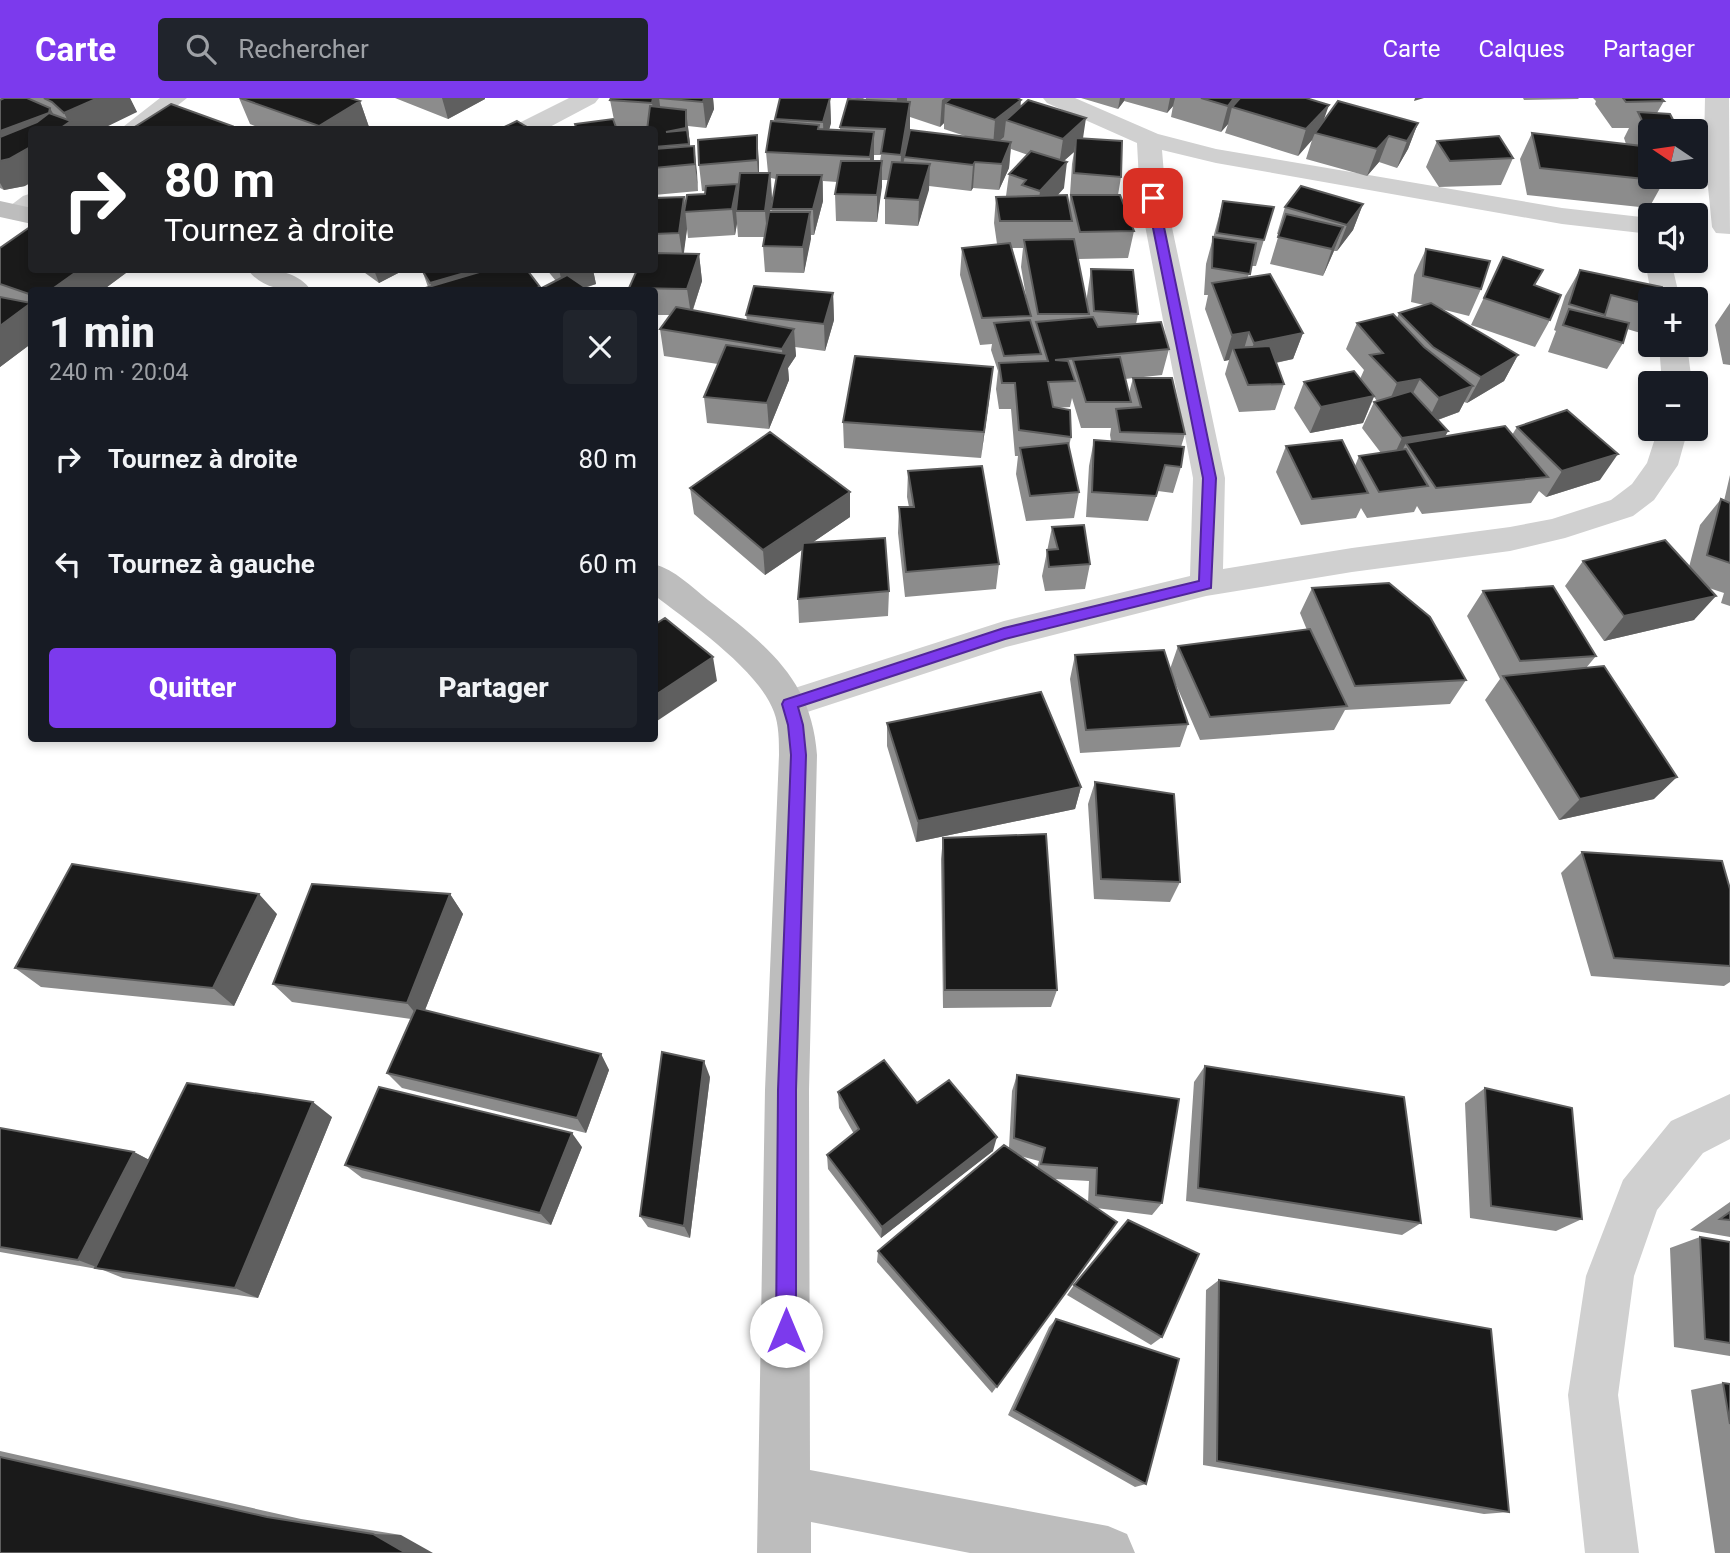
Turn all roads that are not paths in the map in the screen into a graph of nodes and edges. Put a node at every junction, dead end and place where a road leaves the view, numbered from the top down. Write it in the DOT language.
graph roads {
  1 [pos="175,98"];
  2 [pos="587,98"];
  3 [pos="1055,98"];
  4 [pos="1717,98"];
  5 [pos="136,126"];
  6 [pos="532,126"];
  7 [pos="1149,139"];
  8 [pos="1638,225"];
  9 [pos="1708,227"];
  10 [pos="1728,227"];
  11 [pos="270,273"];
  12 [pos="292,287"];
  13 [pos="1669,441"];
  14 [pos="658,579"];
  15 [pos="1206,584"];
  16 [pos="789,704"];
  17 [pos="1730,1116"];
  18 [pos="786,1491"];
  19 [pos="784,1553"];
  20 [pos="1108,1553"];
  21 [pos="1612,1553"];
  1 -- 5 [label="street"];
  2 -- 6 [label="street"];
  3 -- 7 [label="street"];
  4 -- 10 [label="street"];
  7 -- 8 [label="street"];
  7 -- 15 [label="street"];
  9 -- 10 [label="street"];
  11 -- 12 [label="street"];
  13 -- 15 [label="street"];
  14 -- 16 [label="street"];
  15 -- 16 [label="street"];
  16 -- 18 [label="street"];
  17 -- 21 [label="street"];
  18 -- 19 [label="street"];
  18 -- 20 [label="street"];
}
